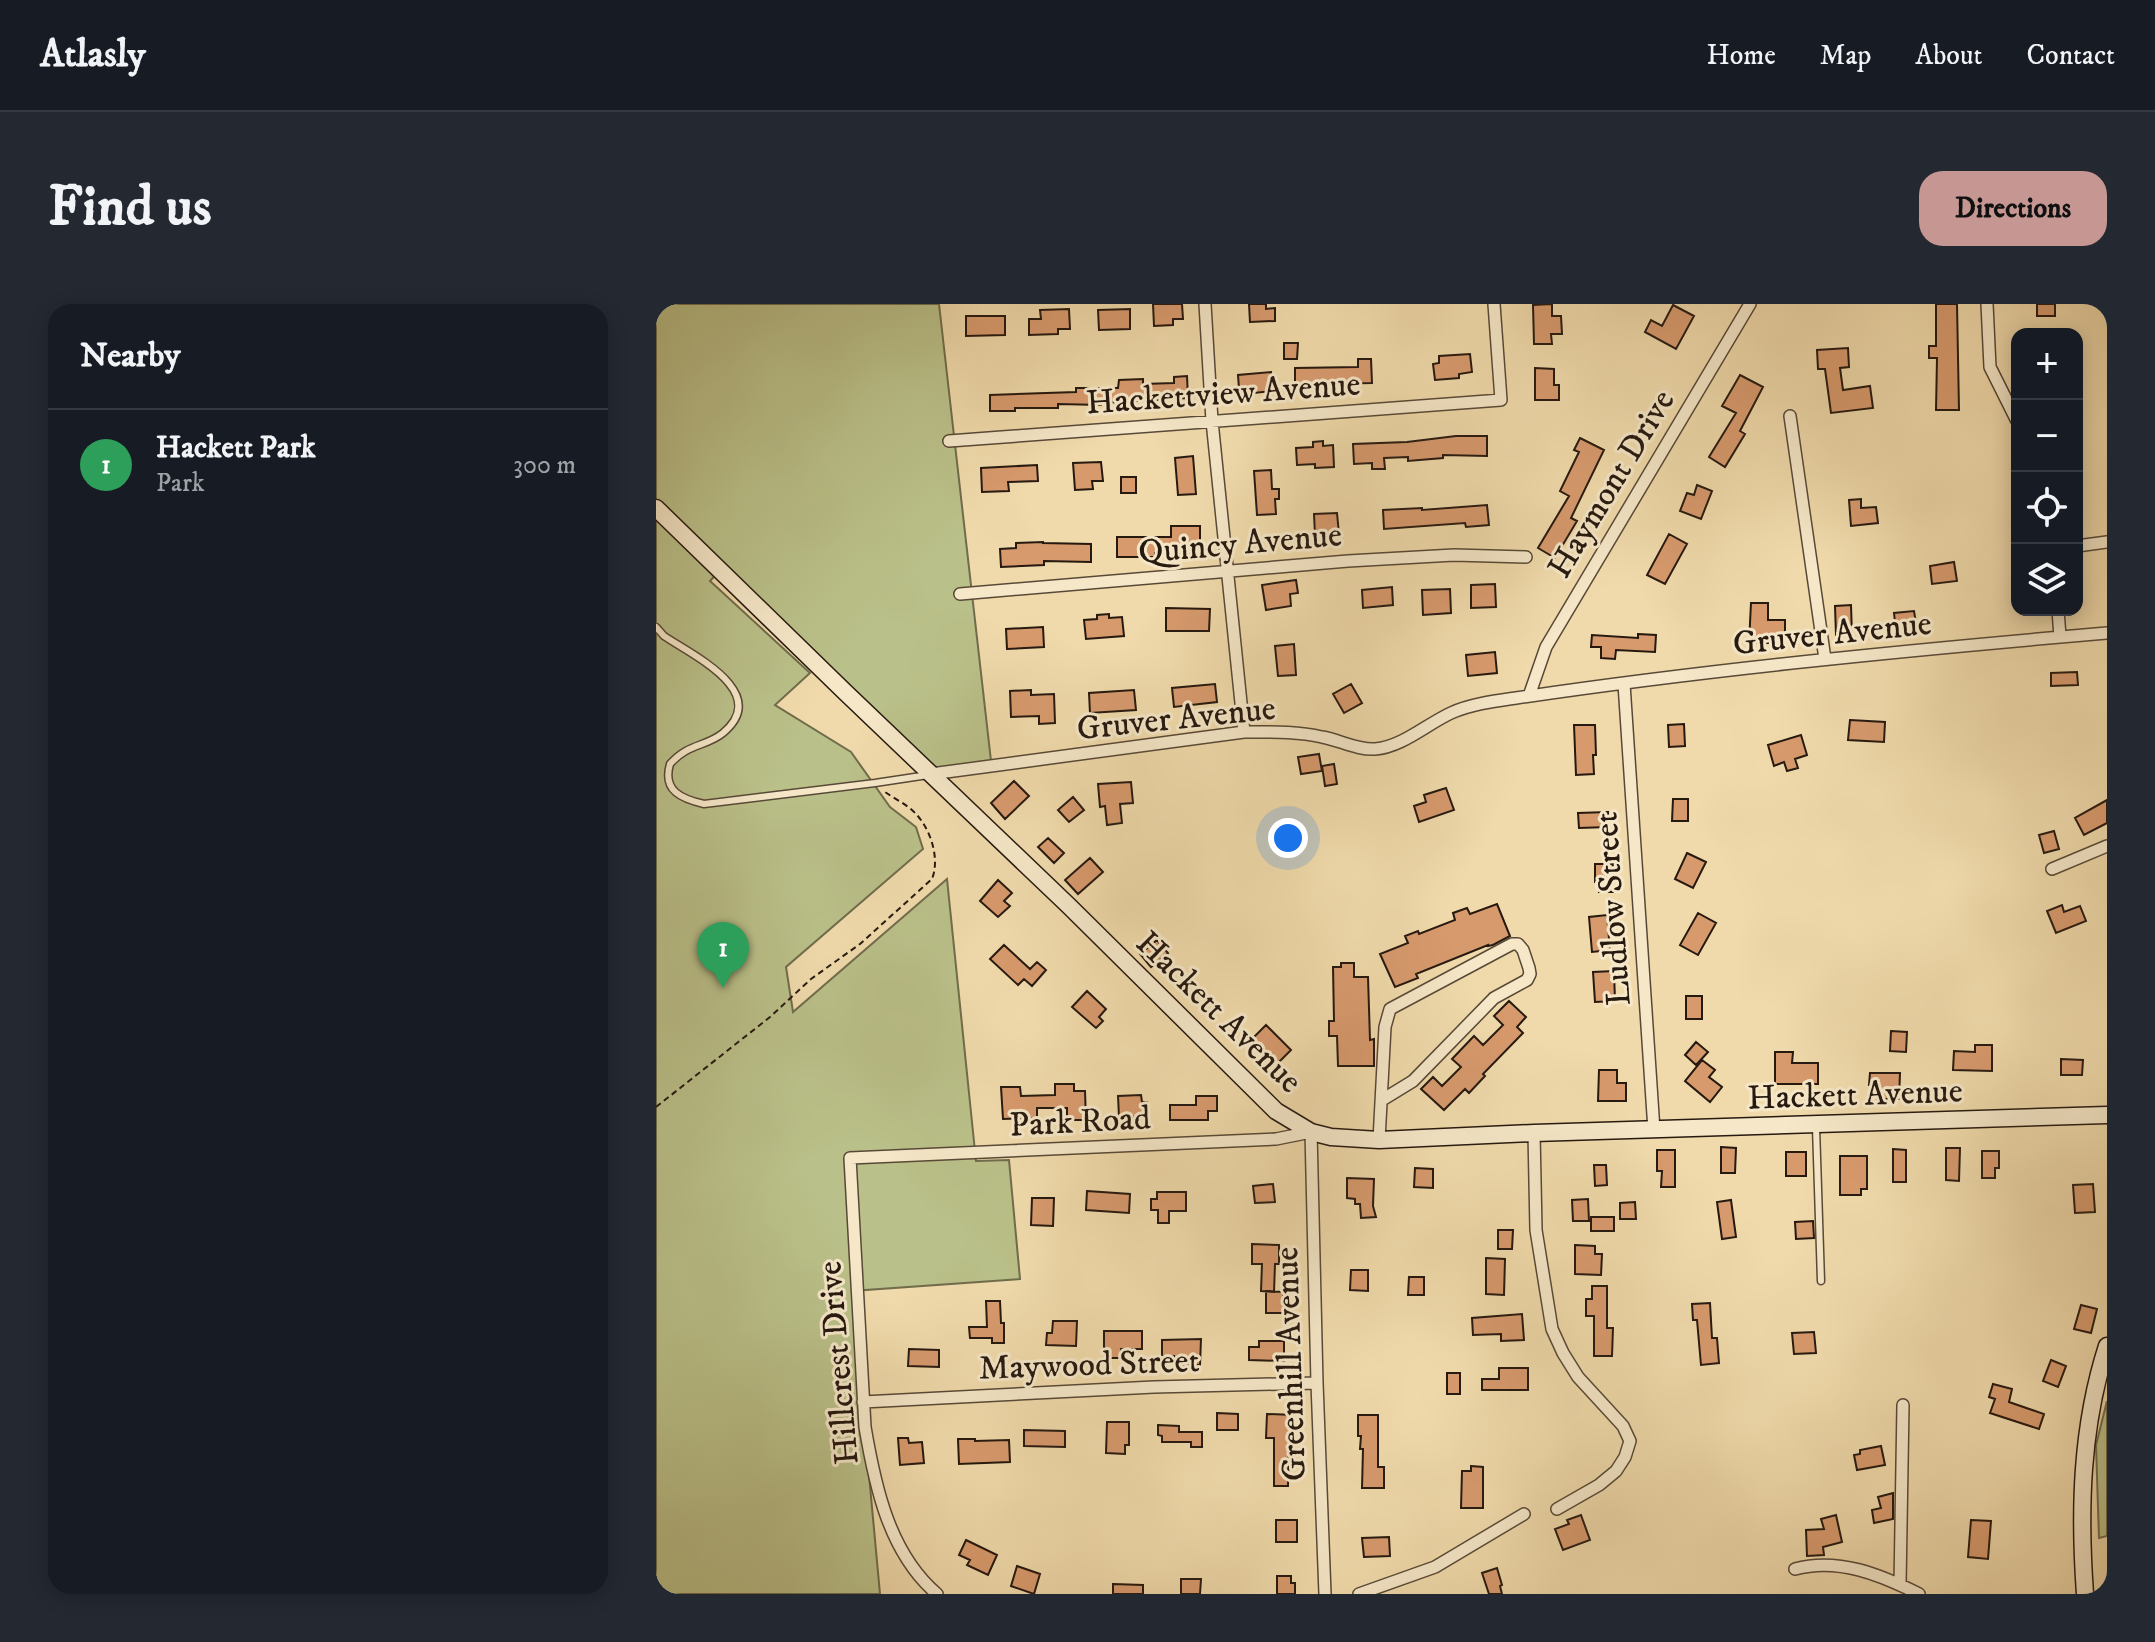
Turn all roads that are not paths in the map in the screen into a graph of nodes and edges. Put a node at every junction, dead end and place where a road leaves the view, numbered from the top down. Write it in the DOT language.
graph roads {
  1 [pos="1205,304"];
  2 [pos="1494,304"];
  3 [pos="1750,304"];
  4 [pos="1987,304"];
  5 [pos="2011,409"];
  6 [pos="1790,416"];
  7 [pos="1212,421"];
  8 [pos="949,441"];
  9 [pos="656,508"];
  10 [pos="2107,542"];
  11 [pos="2083,545"];
  12 [pos="1526,557"];
  13 [pos="1226,571"];
  14 [pos="960,594"];
  15 [pos="2058,616"];
  16 [pos="656,627"];
  17 [pos="2107,633"];
  18 [pos="2060,637"];
  19 [pos="1825,659"];
  20 [pos="1624,684"];
  21 [pos="1529,696"];
  22 [pos="1244,732"];
  23 [pos="931,774"];
  24 [pos="2107,846"];
  25 [pos="2052,869"];
  26 [pos="1382,1100"];
  27 [pos="2107,1115"];
  28 [pos="1816,1123"];
  29 [pos="1654,1130"];
  30 [pos="1311,1132"];
  31 [pos="1534,1133"];
  32 [pos="1379,1140"];
  33 [pos="850,1158"];
  34 [pos="1821,1281"];
  35 [pos="2107,1346"];
  36 [pos="1317,1383"];
  37 [pos="863,1402"];
  38 [pos="1903,1405"];
  39 [pos="1557,1509"];
  40 [pos="1524,1514"];
  41 [pos="1795,1569"];
  42 [pos="1900,1585"];
  43 [pos="937,1594"];
  44 [pos="1325,1594"];
  45 [pos="1359,1594"];
  46 [pos="1919,1594"];
  47 [pos="2085,1594"];
  1 -- 7 [label="street"];
  2 -- 7 [label="street, Hackettview Avenue"];
  3 -- 21 [label="street, Haymont Drive"];
  4 -- 5 [label="street"];
  6 -- 19 [label="street"];
  7 -- 8 [label="street, Hackettview Avenue"];
  7 -- 13 [label="street"];
  9 -- 23 [label="main road, Hackett Avenue"];
  10 -- 11 [label="street"];
  12 -- 13 [label="street, Quincy Avenue"];
  13 -- 14 [label="street, Quincy Avenue"];
  13 -- 22 [label="street"];
  15 -- 18 [label="street"];
  16 -- 23 [label="lane, Gruver Avenue"];
  17 -- 18 [label="street, Gruver Avenue"];
  18 -- 19 [label="street, Gruver Avenue"];
  19 -- 20 [label="street, Gruver Avenue"];
  20 -- 21 [label="street, Gruver Avenue"];
  20 -- 29 [label="street, Ludlow Street"];
  21 -- 22 [label="street, Gruver Avenue"];
  22 -- 23 [label="street, Gruver Avenue"];
  23 -- 30 [label="main road, Hackett Avenue"];
  24 -- 25 [label="street"];
  26 -- 26 [label="street"];
  26 -- 32 [label="street"];
  27 -- 28 [label="main road, Hackett Avenue"];
  28 -- 29 [label="main road, Hackett Avenue"];
  28 -- 34 [label="lane"];
  29 -- 31 [label="main road, Hackett Avenue"];
  30 -- 32 [label="main road, Hackett Avenue"];
  30 -- 33 [label="street, Park Road"];
  30 -- 36 [label="street, Greenhill Avenue"];
  31 -- 32 [label="main road, Hackett Avenue"];
  31 -- 39 [label="street"];
  33 -- 37 [label="street, Hillcrest Drive"];
  35 -- 47 [label="main road"];
  36 -- 37 [label="street, Maywood Street"];
  36 -- 44 [label="street, Greenhill Avenue"];
  37 -- 43 [label="street, Hillcrest Drive"];
  38 -- 42 [label="street"];
  40 -- 45 [label="street"];
  41 -- 42 [label="street"];
  42 -- 46 [label="street"];
}
